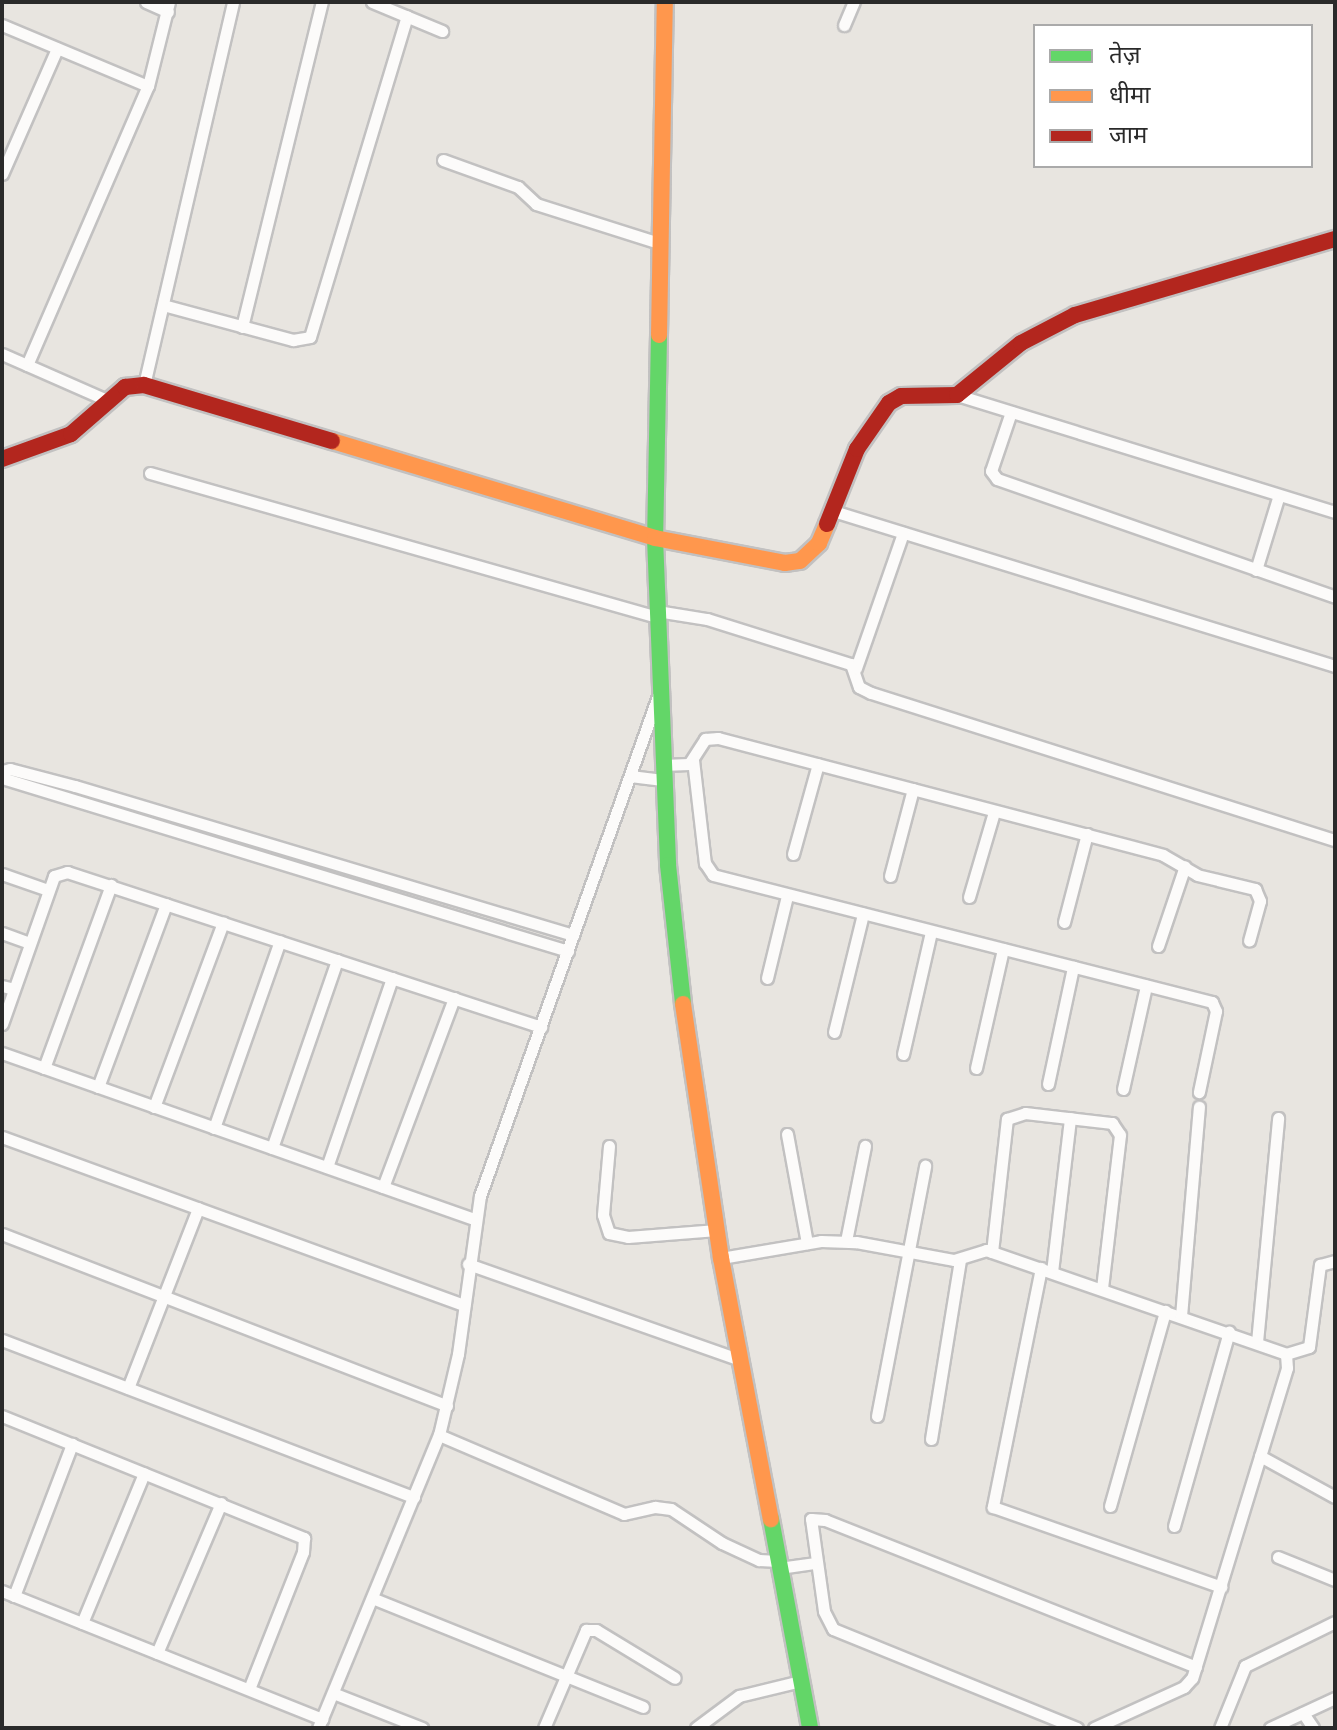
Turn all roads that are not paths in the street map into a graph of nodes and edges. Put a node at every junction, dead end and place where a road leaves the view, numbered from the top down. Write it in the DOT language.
graph roads {
  1 [pos="146,2"];
  2 [pos="233,2"];
  3 [pos="322,2"];
  4 [pos="372,2"];
  5 [pos="665,2"];
  6 [pos="854,2"];
  7 [pos="168,7"];
  8 [pos="407,16"];
  9 [pos="2,25"];
  10 [pos="844,25"];
  11 [pos="442,31"];
  12 [pos="57,49"];
  13 [pos="148,86"];
  14 [pos="443,160"];
  15 [pos="2,174"];
  16 [pos="1335,239"];
  17 [pos="659,243"];
  18 [pos="163,305"];
  19 [pos="242,327"];
  20 [pos="2,355"];
  21 [pos="27,365"];
  22 [pos="144,385"];
  23 [pos="957,395"];
  24 [pos="107,400"];
  25 [pos="1011,412"];
  26 [pos="2,459"];
  27 [pos="150,473"];
  28 [pos="1279,495"];
  29 [pos="830,510"];
  30 [pos="1335,512"];
  31 [pos="903,533"];
  32 [pos="668,540"];
  33 [pos="1256,570"];
  34 [pos="1335,597"];
  35 [pos="661,613"];
  36 [pos="1335,666"];
  37 [pos="856,668"];
  38 [pos="659,693"];
  39 [pos="818,764"];
  40 [pos="675,767"];
  41 [pos="2,771"];
  42 [pos="630,776"];
  43 [pos="2,778"];
  44 [pos="75,786"];
  45 [pos="913,789"];
  46 [pos="70,798"];
  47 [pos="994,812"];
  48 [pos="163,813"];
  49 [pos="157,825"];
  50 [pos="1087,834"];
  51 [pos="252,840"];
  52 [pos="1335,840"];
  53 [pos="246,853"];
  54 [pos="793,854"];
  55 [pos="342,866"];
  56 [pos="1185,866"];
  57 [pos="2,874"];
  58 [pos="890,876"];
  59 [pos="336,881"];
  60 [pos="111,885"];
  61 [pos="48,890"];
  62 [pos="432,892"];
  63 [pos="787,896"];
  64 [pos="969,897"];
  65 [pos="166,904"];
  66 [pos="427,908"];
  67 [pos="863,914"];
  68 [pos="223,922"];
  69 [pos="1064,922"];
  70 [pos="931,932"];
  71 [pos="2,933"];
  72 [pos="573,935"];
  73 [pos="280,941"];
  74 [pos="1249,941"];
  75 [pos="29,943"];
  76 [pos="1158,946"];
  77 [pos="1003,949"];
  78 [pos="568,951"];
  79 [pos="337,960"];
  80 [pos="1073,967"];
  81 [pos="392,978"];
  82 [pos="767,978"];
  83 [pos="1146,986"];
  84 [pos="8,988"];
  85 [pos="454,998"];
  86 [pos="2,1024"];
  87 [pos="541,1027"];
  88 [pos="834,1032"];
  89 [pos="2,1053"];
  90 [pos="903,1054"];
  91 [pos="44,1068"];
  92 [pos="976,1068"];
  93 [pos="1048,1084"];
  94 [pos="98,1087"];
  95 [pos="1123,1089"];
  96 [pos="1199,1092"];
  97 [pos="154,1107"];
  98 [pos="1199,1107"];
  99 [pos="1070,1118"];
  100 [pos="1278,1118"];
  101 [pos="214,1128"];
  102 [pos="787,1134"];
  103 [pos="2,1137"];
  104 [pos="609,1146"];
  105 [pos="865,1146"];
  106 [pos="272,1148"];
  107 [pos="925,1166"];
  108 [pos="327,1167"];
  109 [pos="383,1187"];
  110 [pos="198,1208"];
  111 [pos="474,1219"];
  112 [pos="717,1230"];
  113 [pos="2,1234"];
  114 [pos="846,1241"];
  115 [pos="807,1243"];
  116 [pos="905,1251"];
  117 [pos="992,1252"];
  118 [pos="726,1258"];
  119 [pos="960,1259"];
  120 [pos="1335,1261"];
  121 [pos="468,1264"];
  122 [pos="1047,1270"];
  123 [pos="1102,1289"];
  124 [pos="164,1297"];
  125 [pos="464,1305"];
  126 [pos="1165,1311"];
  127 [pos="1181,1316"];
  128 [pos="1229,1332"];
  129 [pos="2,1340"];
  130 [pos="1257,1342"];
  131 [pos="1286,1354"];
  132 [pos="740,1360"];
  133 [pos="128,1388"];
  134 [pos="447,1406"];
  135 [pos="2,1416"];
  136 [pos="877,1416"];
  137 [pos="439,1435"];
  138 [pos="931,1439"];
  139 [pos="72,1444"];
  140 [pos="1260,1456"];
  141 [pos="144,1473"];
  142 [pos="414,1497"];
  143 [pos="1335,1497"];
  144 [pos="221,1503"];
  145 [pos="1110,1506"];
  146 [pos="1174,1526"];
  147 [pos="1278,1557"];
  148 [pos="810,1564"];
  149 [pos="782,1566"];
  150 [pos="1335,1580"];
  151 [pos="1221,1587"];
  152 [pos="8,1593"];
  153 [pos="372,1598"];
  154 [pos="1335,1622"];
  155 [pos="82,1623"];
  156 [pos="157,1653"];
  157 [pos="1196,1667"];
  158 [pos="564,1675"];
  159 [pos="675,1678"];
  160 [pos="801,1681"];
  161 [pos="249,1689"];
  162 [pos="333,1693"];
  163 [pos="1335,1698"];
  164 [pos="643,1707"];
  165 [pos="1303,1713"];
  166 [pos="320,1723"];
  167 [pos="698,1727"];
  168 [pos="422,1728"];
  169 [pos="544,1728"];
  170 [pos="810,1728"];
  171 [pos="1077,1728"];
  172 [pos="1094,1728"];
  173 [pos="1220,1728"];
  174 [pos="1270,1728"];
  175 [pos="1313,1728"];
  1 -- 7 [label="street"];
  2 -- 18 [label="street"];
  3 -- 19 [label="street"];
  4 -- 8 [label="street"];
  5 -- 17 [label="street"];
  6 -- 10 [label="street"];
  7 -- 13 [label="street"];
  8 -- 11 [label="street"];
  8 -- 19 [label="street"];
  9 -- 12 [label="street"];
  12 -- 13 [label="street"];
  12 -- 15 [label="street"];
  13 -- 21 [label="street"];
  14 -- 17 [label="street"];
  16 -- 23 [label="street"];
  17 -- 32 [label="street"];
  18 -- 19 [label="street"];
  18 -- 22 [label="street"];
  20 -- 21 [label="street"];
  21 -- 24 [label="street"];
  22 -- 24 [label="street"];
  22 -- 32 [label="street"];
  23 -- 25 [label="street"];
  23 -- 29 [label="street"];
  24 -- 26 [label="street"];
  25 -- 28 [label="street"];
  25 -- 33 [label="street"];
  27 -- 35 [label="street"];
  28 -- 30 [label="street"];
  28 -- 33 [label="street"];
  29 -- 31 [label="street"];
  29 -- 32 [label="street"];
  31 -- 36 [label="street"];
  31 -- 37 [label="street"];
  32 -- 35 [label="street"];
  33 -- 34 [label="street"];
  35 -- 37 [label="street"];
  35 -- 38 [label="street"];
  37 -- 52 [label="street"];
  38 -- 40 [label="street"];
  38 -- 42 [label="street"];
  39 -- 40 [label="street"];
  39 -- 45 [label="street"];
  39 -- 54 [label="street"];
  40 -- 42 [label="street"];
  40 -- 63 [label="street"];
  40 -- 112 [label="street"];
  41 -- 44 [label="street"];
  42 -- 72 [label="street"];
  43 -- 46 [label="street"];
  44 -- 46 [label="street"];
  44 -- 48 [label="street"];
  45 -- 47 [label="street"];
  45 -- 58 [label="street"];
  46 -- 49 [label="street"];
  47 -- 50 [label="street"];
  47 -- 64 [label="street"];
  48 -- 49 [label="street"];
  48 -- 51 [label="street"];
  49 -- 53 [label="street"];
  50 -- 56 [label="street"];
  50 -- 69 [label="street"];
  51 -- 53 [label="street"];
  51 -- 55 [label="street"];
  53 -- 59 [label="street"];
  55 -- 59 [label="street"];
  55 -- 62 [label="street"];
  56 -- 74 [label="street"];
  56 -- 76 [label="street"];
  57 -- 61 [label="street"];
  59 -- 66 [label="street"];
  60 -- 61 [label="street"];
  60 -- 65 [label="street"];
  60 -- 91 [label="street"];
  61 -- 75 [label="street"];
  62 -- 66 [label="street"];
  62 -- 72 [label="street"];
  63 -- 67 [label="street"];
  63 -- 82 [label="street"];
  65 -- 68 [label="street"];
  65 -- 94 [label="street"];
  66 -- 78 [label="street"];
  67 -- 70 [label="street"];
  67 -- 88 [label="street"];
  68 -- 73 [label="street"];
  68 -- 97 [label="street"];
  70 -- 77 [label="street"];
  70 -- 90 [label="street"];
  71 -- 75 [label="street"];
  72 -- 78 [label="street"];
  73 -- 79 [label="street"];
  73 -- 101 [label="street"];
  75 -- 84 [label="street"];
  77 -- 80 [label="street"];
  77 -- 92 [label="street"];
  78 -- 87 [label="street"];
  79 -- 81 [label="street"];
  79 -- 106 [label="street"];
  80 -- 83 [label="street"];
  80 -- 93 [label="street"];
  81 -- 85 [label="street"];
  81 -- 108 [label="street"];
  83 -- 95 [label="street"];
  83 -- 96 [label="street"];
  84 -- 86 [label="street"];
  85 -- 87 [label="street"];
  85 -- 109 [label="street"];
  87 -- 111 [label="street"];
  89 -- 91 [label="street"];
  91 -- 94 [label="street"];
  94 -- 97 [label="street"];
  97 -- 101 [label="street"];
  98 -- 127 [label="street"];
  99 -- 117 [label="street"];
  99 -- 122 [label="street"];
  99 -- 123 [label="street"];
  100 -- 130 [label="street"];
  101 -- 106 [label="street"];
  102 -- 115 [label="street"];
  103 -- 110 [label="street"];
  104 -- 112 [label="street"];
  105 -- 114 [label="street"];
  106 -- 108 [label="street"];
  107 -- 116 [label="street"];
  108 -- 109 [label="street"];
  109 -- 111 [label="street"];
  110 -- 124 [label="street"];
  110 -- 125 [label="street"];
  111 -- 121 [label="street"];
  112 -- 118 [label="street"];
  113 -- 124 [label="street"];
  114 -- 115 [label="street"];
  114 -- 116 [label="street"];
  115 -- 118 [label="street"];
  116 -- 119 [label="street"];
  116 -- 136 [label="street"];
  117 -- 119 [label="street"];
  117 -- 122 [label="street"];
  118 -- 132 [label="street"];
  119 -- 138 [label="street"];
  120 -- 131 [label="street"];
  121 -- 125 [label="street"];
  121 -- 132 [label="street"];
  122 -- 123 [label="street"];
  122 -- 151 [label="street"];
  123 -- 126 [label="street"];
  124 -- 133 [label="street"];
  124 -- 134 [label="street"];
  125 -- 134 [label="street"];
  126 -- 127 [label="street"];
  126 -- 145 [label="street"];
  127 -- 128 [label="street"];
  128 -- 130 [label="street"];
  128 -- 146 [label="street"];
  129 -- 133 [label="street"];
  130 -- 131 [label="street"];
  131 -- 140 [label="street"];
  132 -- 149 [label="street"];
  133 -- 142 [label="street"];
  134 -- 137 [label="street"];
  135 -- 139 [label="street"];
  137 -- 142 [label="street"];
  137 -- 149 [label="street"];
  139 -- 141 [label="street"];
  139 -- 152 [label="street"];
  140 -- 143 [label="street"];
  140 -- 151 [label="street"];
  141 -- 144 [label="street"];
  141 -- 155 [label="street"];
  142 -- 153 [label="street"];
  144 -- 156 [label="street"];
  144 -- 161 [label="street"];
  147 -- 150 [label="street"];
  148 -- 149 [label="street"];
  148 -- 157 [label="street"];
  148 -- 171 [label="street"];
  149 -- 160 [label="street"];
  151 -- 157 [label="street"];
  152 -- 155 [label="street"];
  153 -- 158 [label="street"];
  153 -- 162 [label="street"];
  154 -- 173 [label="street"];
  155 -- 156 [label="street"];
  156 -- 161 [label="street"];
  157 -- 172 [label="street"];
  158 -- 159 [label="street"];
  158 -- 164 [label="street"];
  158 -- 169 [label="street"];
  160 -- 167 [label="street"];
  160 -- 170 [label="street"];
  161 -- 166 [label="street"];
  162 -- 166 [label="street"];
  162 -- 168 [label="street"];
  163 -- 165 [label="street"];
  165 -- 174 [label="street"];
  165 -- 175 [label="street"];
}
